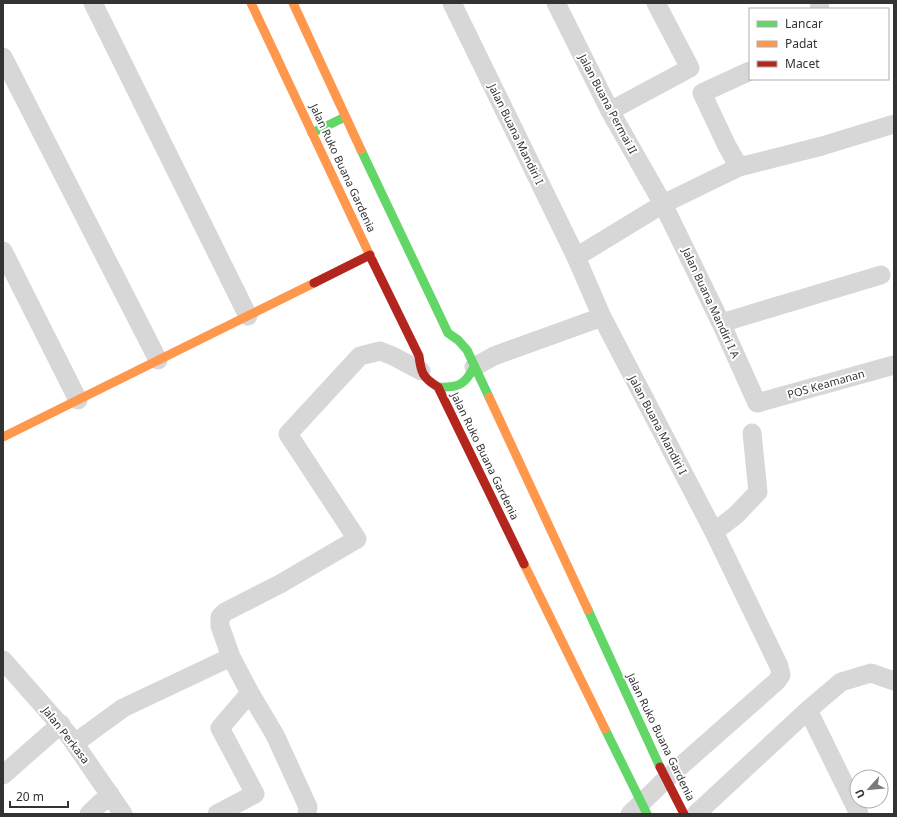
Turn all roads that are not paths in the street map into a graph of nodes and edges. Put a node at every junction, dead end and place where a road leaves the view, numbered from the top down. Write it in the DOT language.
graph roads {
  1 [pos="93,3"];
  2 [pos="251,3"];
  3 [pos="293,3"];
  4 [pos="452,3"];
  5 [pos="556,3"];
  6 [pos="656,3"];
  7 [pos="3,57"];
  8 [pos="749,71"];
  9 [pos="610,111"];
  10 [pos="345,117"];
  11 [pos="894,124"];
  12 [pos="312,133"];
  13 [pos="739,167"];
  14 [pos="663,204"];
  15 [pos="3,251"];
  16 [pos="370,255"];
  17 [pos="576,257"];
  18 [pos="881,275"];
  19 [pos="248,316"];
  20 [pos="602,317"];
  21 [pos="721,323"];
  22 [pos="158,360"];
  23 [pos="894,365"];
  24 [pos="474,367"];
  25 [pos="421,371"];
  26 [pos="438,387"];
  27 [pos="78,400"];
  28 [pos="757,403"];
  29 [pos="752,433"];
  30 [pos="3,436"];
  31 [pos="714,532"];
  32 [pos="231,657"];
  33 [pos="3,660"];
  34 [pos="894,680"];
  35 [pos="250,693"];
  36 [pos="808,710"];
  37 [pos="61,724"];
  38 [pos="75,743"];
  39 [pos="3,775"];
  40 [pos="669,784"];
  41 [pos="110,794"];
  42 [pos="641,811"];
  43 [pos="89,814"];
  44 [pos="123,814"];
  45 [pos="217,814"];
  46 [pos="307,814"];
  47 [pos="684,814"];
  48 [pos="696,814"];
  49 [pos="859,814"];
  1 -- 19 [label="street"];
  2 -- 12 [label="street, Jalan Ruko Buana Gardenia"];
  3 -- 10 [label="street, Jalan Ruko Buana Gardenia"];
  4 -- 17 [label="street, Jalan Buana Mandiri I"];
  5 -- 9 [label="street, Jalan Buana Permai II"];
  6 -- 9 [label="street"];
  7 -- 22 [label="street"];
  8 -- 13 [label="street"];
  9 -- 14 [label="street, Jalan Buana Permai II"];
  10 -- 12 [label="street"];
  10 -- 24 [label="street, Jalan Ruko Buana Gardenia"];
  11 -- 13 [label="street"];
  12 -- 16 [label="street, Jalan Ruko Buana Gardenia"];
  13 -- 14 [label="street"];
  14 -- 17 [label="street"];
  14 -- 21 [label="street, Jalan Buana Mandiri I A"];
  15 -- 27 [label="street"];
  16 -- 19 [label="street"];
  16 -- 25 [label="street, Jalan Ruko Buana Gardenia"];
  17 -- 20 [label="street, Jalan Buana Mandiri I"];
  18 -- 21 [label="street"];
  19 -- 22 [label="street"];
  20 -- 24 [label="street"];
  20 -- 31 [label="street, Jalan Buana Mandiri I"];
  21 -- 28 [label="street, Jalan Buana Mandiri I A"];
  22 -- 27 [label="street"];
  23 -- 28 [label="street, POS Keamanan"];
  24 -- 26 [label="street"];
  24 -- 40 [label="street, Jalan Ruko Buana Gardenia"];
  25 -- 26 [label="street, Jalan Ruko Buana Gardenia"];
  25 -- 32 [label="street"];
  26 -- 42 [label="street, Jalan Ruko Buana Gardenia"];
  27 -- 30 [label="street"];
  29 -- 31 [label="street"];
  31 -- 40 [label="street, Jalan Buana Mandiri I"];
  32 -- 35 [label="street"];
  32 -- 38 [label="street"];
  33 -- 37 [label="street, Jalan Perkasa"];
  34 -- 36 [label="street"];
  35 -- 45 [label="street"];
  35 -- 46 [label="street"];
  36 -- 48 [label="street"];
  36 -- 49 [label="street"];
  37 -- 38 [label="street, Jalan Perkasa"];
  37 -- 39 [label="street"];
  38 -- 41 [label="street, Jalan Perkasa"];
  40 -- 42 [label="street, Jalan Buana Mandiri I"];
  40 -- 47 [label="street, Jalan Ruko Buana Gardenia"];
  41 -- 43 [label="street"];
  41 -- 44 [label="street, Jalan Perkasa"];
}
